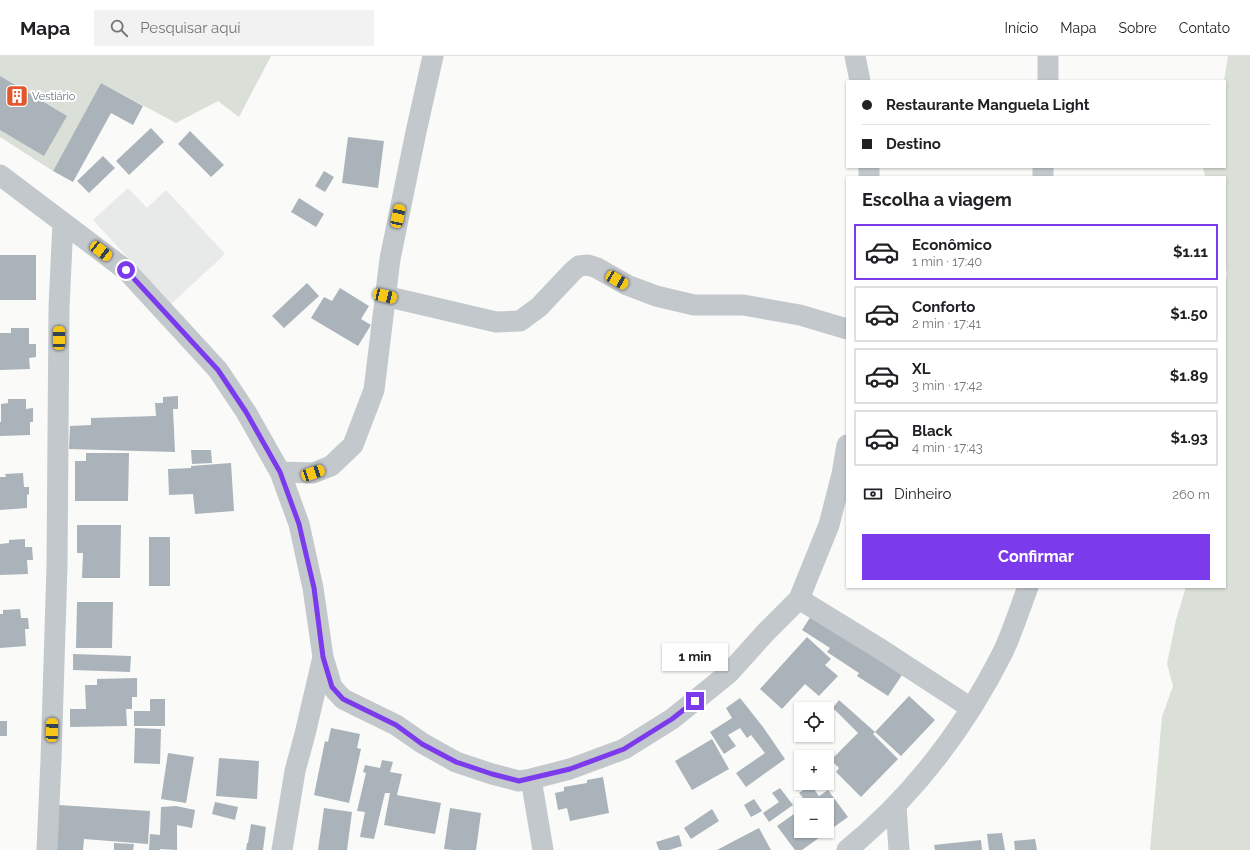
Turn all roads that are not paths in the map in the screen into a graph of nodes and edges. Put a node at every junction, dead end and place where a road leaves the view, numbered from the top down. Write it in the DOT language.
graph roads {
  1 [pos="433,56"];
  2 [pos="855,56"];
  3 [pos="1048,56"];
  4 [pos="860,80"];
  5 [pos="1048,80"];
  6 [pos="0,175"];
  7 [pos="63,222"];
  8 [pos="385,296"];
  9 [pos="846,329"];
  10 [pos="846,451"];
  11 [pos="280,472"];
  12 [pos="1028,588"];
  13 [pos="799,599"];
  14 [pos="323,657"];
  15 [pos="971,708"];
  16 [pos="531,779"];
  17 [pos="896,806"];
  18 [pos="46,850"];
  19 [pos="282,850"];
  20 [pos="543,850"];
  21 [pos="847,850"];
  22 [pos="899,850"];
  1 -- 8 [label="street"];
  2 -- 4 [label="street"];
  3 -- 5 [label="street"];
  6 -- 7 [label="street"];
  7 -- 11 [label="street"];
  7 -- 18 [label="street"];
  8 -- 9 [label="street"];
  8 -- 11 [label="street"];
  10 -- 13 [label="street"];
  11 -- 14 [label="street"];
  12 -- 15 [label="street"];
  13 -- 15 [label="street"];
  13 -- 16 [label="street"];
  14 -- 16 [label="street"];
  14 -- 19 [label="street"];
  15 -- 17 [label="street"];
  16 -- 20 [label="street"];
  17 -- 21 [label="street"];
  17 -- 22 [label="street"];
}
